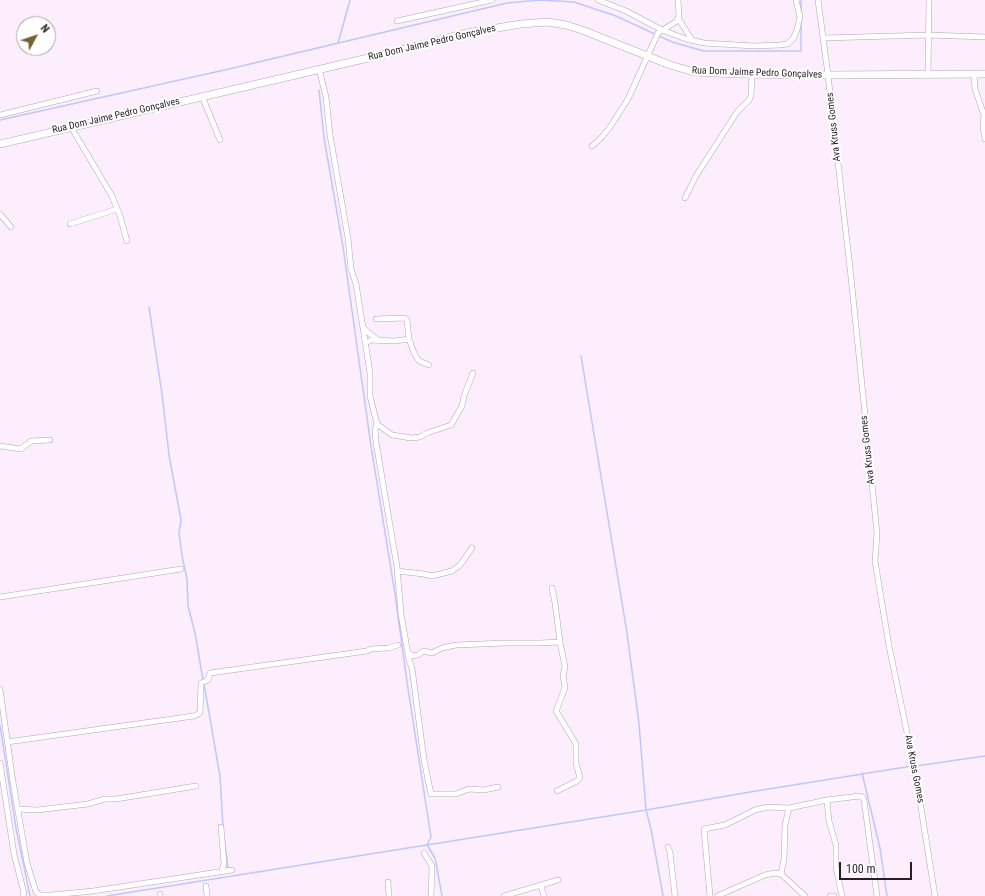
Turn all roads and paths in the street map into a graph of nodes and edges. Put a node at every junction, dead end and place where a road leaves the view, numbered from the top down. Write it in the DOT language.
graph roads {
  1 [pos="492,0"];
  2 [pos="598,0"];
  3 [pos="678,0"];
  4 [pos="796,0"];
  5 [pos="818,0"];
  6 [pos="929,0"];
  7 [pos="678,18"];
  8 [pos="397,21"];
  9 [pos="660,31"];
  10 [pos="929,36"];
  11 [pos="985,37"];
  12 [pos="823,38"];
  13 [pos="692,40"];
  14 [pos="648,56"];
  15 [pos="319,69"];
  16 [pos="752,74"];
  17 [pos="928,74"];
  18 [pos="974,74"];
  19 [pos="985,74"];
  20 [pos="828,75"];
  21 [pos="97,91"];
  22 [pos="202,96"];
  23 [pos="0,116"];
  24 [pos="71,127"];
  25 [pos="985,139"];
  26 [pos="220,140"];
  27 [pos="0,144"];
  28 [pos="592,146"];
  29 [pos="686,198"];
  30 [pos="117,209"];
  31 [pos="0,214"];
  32 [pos="70,224"];
  33 [pos="11,226"];
  34 [pos="127,241"];
  35 [pos="376,319"];
  36 [pos="363,328"];
  37 [pos="409,339"];
  38 [pos="380,341"];
  39 [pos="365,343"];
  40 [pos="429,365"];
  41 [pos="473,373"];
  42 [pos="377,424"];
  43 [pos="50,440"];
  44 [pos="0,446"];
  45 [pos="472,548"];
  46 [pos="180,569"];
  47 [pos="397,571"];
  48 [pos="552,588"];
  49 [pos="0,597"];
  50 [pos="560,642"];
  51 [pos="398,645"];
  52 [pos="408,652"];
  53 [pos="0,689"];
  54 [pos="7,742"];
  55 [pos="0,763"];
  56 [pos="196,786"];
  57 [pos="498,787"];
  58 [pos="557,791"];
  59 [pos="827,800"];
  60 [pos="790,808"];
  61 [pos="18,809"];
  62 [pos="221,827"];
  63 [pos="668,847"];
  64 [pos="424,853"];
  65 [pos="232,870"];
  66 [pos="224,871"];
  67 [pos="781,874"];
  68 [pos="558,880"];
  69 [pos="388,882"];
  70 [pos="206,886"];
  71 [pos="541,886"];
  72 [pos="23,896"];
  73 [pos="207,896"];
  74 [pos="389,896"];
  75 [pos="431,896"];
  76 [pos="504,896"];
  77 [pos="544,896"];
  78 [pos="675,896"];
  79 [pos="710,896"];
  80 [pos="717,896"];
  81 [pos="805,896"];
  82 [pos="830,896"];
  83 [pos="834,896"];
  84 [pos="842,896"];
  85 [pos="877,896"];
  86 [pos="935,896"];
  1 -- 8 [label="street"];
  2 -- 9 [label="street"];
  3 -- 7 [label="street"];
  4 -- 13 [label="street"];
  5 -- 12 [label="street, Ava Kruss Gomes"];
  6 -- 10 [label="street"];
  7 -- 9 [label="street"];
  7 -- 13 [label="street"];
  9 -- 13 [label="street"];
  9 -- 14 [label="street"];
  10 -- 11 [label="street"];
  10 -- 12 [label="street"];
  10 -- 17 [label="street"];
  12 -- 20 [label="street, Ava Kruss Gomes"];
  14 -- 15 [label="main road, Rua Dom Jaime Pedro Gonçalves"];
  14 -- 16 [label="main road, Rua Dom Jaime Pedro Gonçalves"];
  14 -- 28 [label="street"];
  15 -- 22 [label="main road, Rua Dom Jaime Pedro Gonçalves"];
  15 -- 36 [label="street"];
  16 -- 20 [label="main road, Rua Dom Jaime Pedro Gonçalves"];
  16 -- 29 [label="street"];
  17 -- 18 [label="main road, Rua Dom Jaime Pedro Gonçalves"];
  17 -- 20 [label="main road, Rua Dom Jaime Pedro Gonçalves"];
  18 -- 19 [label="main road, Rua Dom Jaime Pedro Gonçalves"];
  18 -- 25 [label="street"];
  20 -- 86 [label="street, Ava Kruss Gomes"];
  21 -- 23 [label="street"];
  22 -- 24 [label="main road, Rua Dom Jaime Pedro Gonçalves"];
  22 -- 26 [label="street"];
  24 -- 27 [label="main road, Rua Dom Jaime Pedro Gonçalves"];
  24 -- 30 [label="street"];
  30 -- 32 [label="street"];
  30 -- 34 [label="street"];
  31 -- 33 [label="street"];
  35 -- 37 [label="street"];
  36 -- 38 [label="street"];
  36 -- 39 [label="street"];
  37 -- 38 [label="street"];
  37 -- 40 [label="street"];
  38 -- 39 [label="street"];
  39 -- 42 [label="street"];
  41 -- 42 [label="street"];
  42 -- 47 [label="street"];
  43 -- 44 [label="street"];
  45 -- 47 [label="street"];
  46 -- 49 [label="street"];
  47 -- 52 [label="street"];
  48 -- 50 [label="street"];
  50 -- 52 [label="street"];
  50 -- 58 [label="street"];
  51 -- 54 [label="street"];
  52 -- 57 [label="street"];
  53 -- 54 [label="street"];
  54 -- 61 [label="street"];
  55 -- 72 [label="street"];
  56 -- 61 [label="street"];
  59 -- 60 [label="street"];
  59 -- 84 [label="street"];
  59 -- 85 [label="street"];
  60 -- 67 [label="street"];
  60 -- 79 [label="street"];
  61 -- 66 [label="street"];
  62 -- 66 [label="street"];
  63 -- 78 [label="street"];
  64 -- 75 [label="street"];
  65 -- 66 [label="street"];
  67 -- 80 [label="street"];
  67 -- 81 [label="street"];
  68 -- 71 [label="street"];
  69 -- 74 [label="street"];
  70 -- 73 [label="street"];
  71 -- 76 [label="street"];
  71 -- 77 [label="street"];
  82 -- 83 [label="street"];
}
